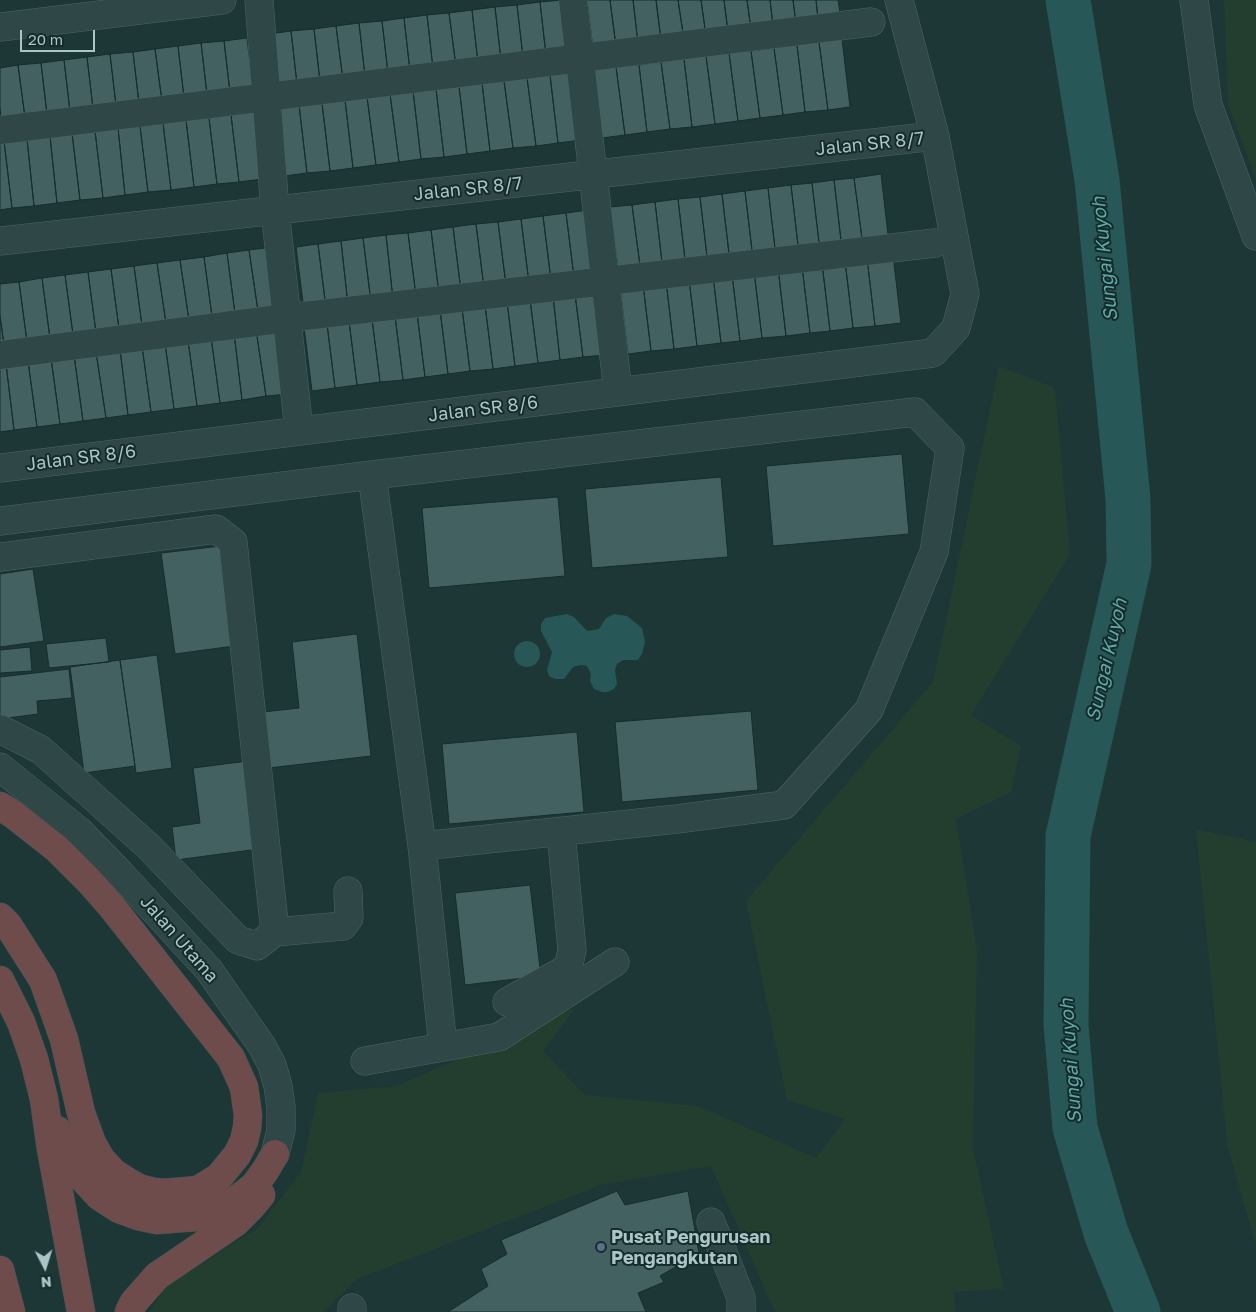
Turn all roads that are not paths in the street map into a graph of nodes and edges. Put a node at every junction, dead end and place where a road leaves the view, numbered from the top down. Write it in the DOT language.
graph roads {
  1 [pos="222,0"];
  2 [pos="259,0"];
  3 [pos="573,0"];
  4 [pos="898,0"];
  5 [pos="1194,0"];
  6 [pos="134,5"];
  7 [pos="871,22"];
  8 [pos="0,27"];
  9 [pos="580,59"];
  10 [pos="266,98"];
  11 [pos="0,130"];
  12 [pos="935,136"];
  13 [pos="593,175"];
  14 [pos="275,210"];
  15 [pos="1256,236"];
  16 [pos="0,241"];
  17 [pos="935,243"];
  18 [pos="605,281"];
  19 [pos="287,318"];
  20 [pos="0,354"];
  21 [pos="618,392"];
  22 [pos="299,431"];
  23 [pos="0,468"];
  24 [pos="372,475"];
  25 [pos="0,521"];
  26 [pos="0,557"];
  27 [pos="0,729"];
  28 [pos="0,767"];
  29 [pos="0,806"];
  30 [pos="561,832"];
  31 [pos="422,846"];
  32 [pos="348,891"];
  33 [pos="0,917"];
  34 [pos="275,932"];
  35 [pos="615,962"];
  36 [pos="0,980"];
  37 [pos="507,1002"];
  38 [pos="443,1047"];
  39 [pos="365,1060"];
  40 [pos="44,1099"];
  41 [pos="275,1154"];
  42 [pos="711,1222"];
  43 [pos="0,1270"];
  44 [pos="11,1312"];
  45 [pos="81,1312"];
  46 [pos="129,1312"];
  47 [pos="741,1312"];
  1 -- 6 [label="street"];
  2 -- 10 [label="street"];
  3 -- 9 [label="street"];
  4 -- 12 [label="street"];
  5 -- 15 [label="street"];
  6 -- 8 [label="street"];
  7 -- 9 [label="street"];
  9 -- 10 [label="street"];
  9 -- 13 [label="street"];
  10 -- 11 [label="street"];
  10 -- 14 [label="street"];
  12 -- 13 [label="street, Jalan SR 8/7"];
  12 -- 21 [label="street, Jalan SR 8/6"];
  13 -- 14 [label="street, Jalan SR 8/7"];
  13 -- 18 [label="street"];
  14 -- 16 [label="street, Jalan SR 8/7"];
  14 -- 19 [label="street"];
  17 -- 18 [label="street"];
  18 -- 19 [label="street"];
  18 -- 21 [label="street"];
  19 -- 20 [label="street"];
  19 -- 22 [label="street"];
  21 -- 22 [label="street, Jalan SR 8/6"];
  22 -- 23 [label="street, Jalan SR 8/6"];
  24 -- 25 [label="street"];
  24 -- 30 [label="street"];
  24 -- 31 [label="street"];
  26 -- 34 [label="street"];
  27 -- 34 [label="street"];
  28 -- 41 [label="street, Jalan Utama"];
  29 -- 33 [label="highway"];
  30 -- 31 [label="street"];
  30 -- 37 [label="street"];
  31 -- 38 [label="street"];
  32 -- 34 [label="street"];
  35 -- 38 [label="street"];
  36 -- 40 [label="highway"];
  38 -- 39 [label="street"];
  40 -- 41 [label="highway"];
  40 -- 45 [label="highway"];
  41 -- 46 [label="highway"];
  42 -- 47 [label="street"];
  43 -- 44 [label="highway"];
}
